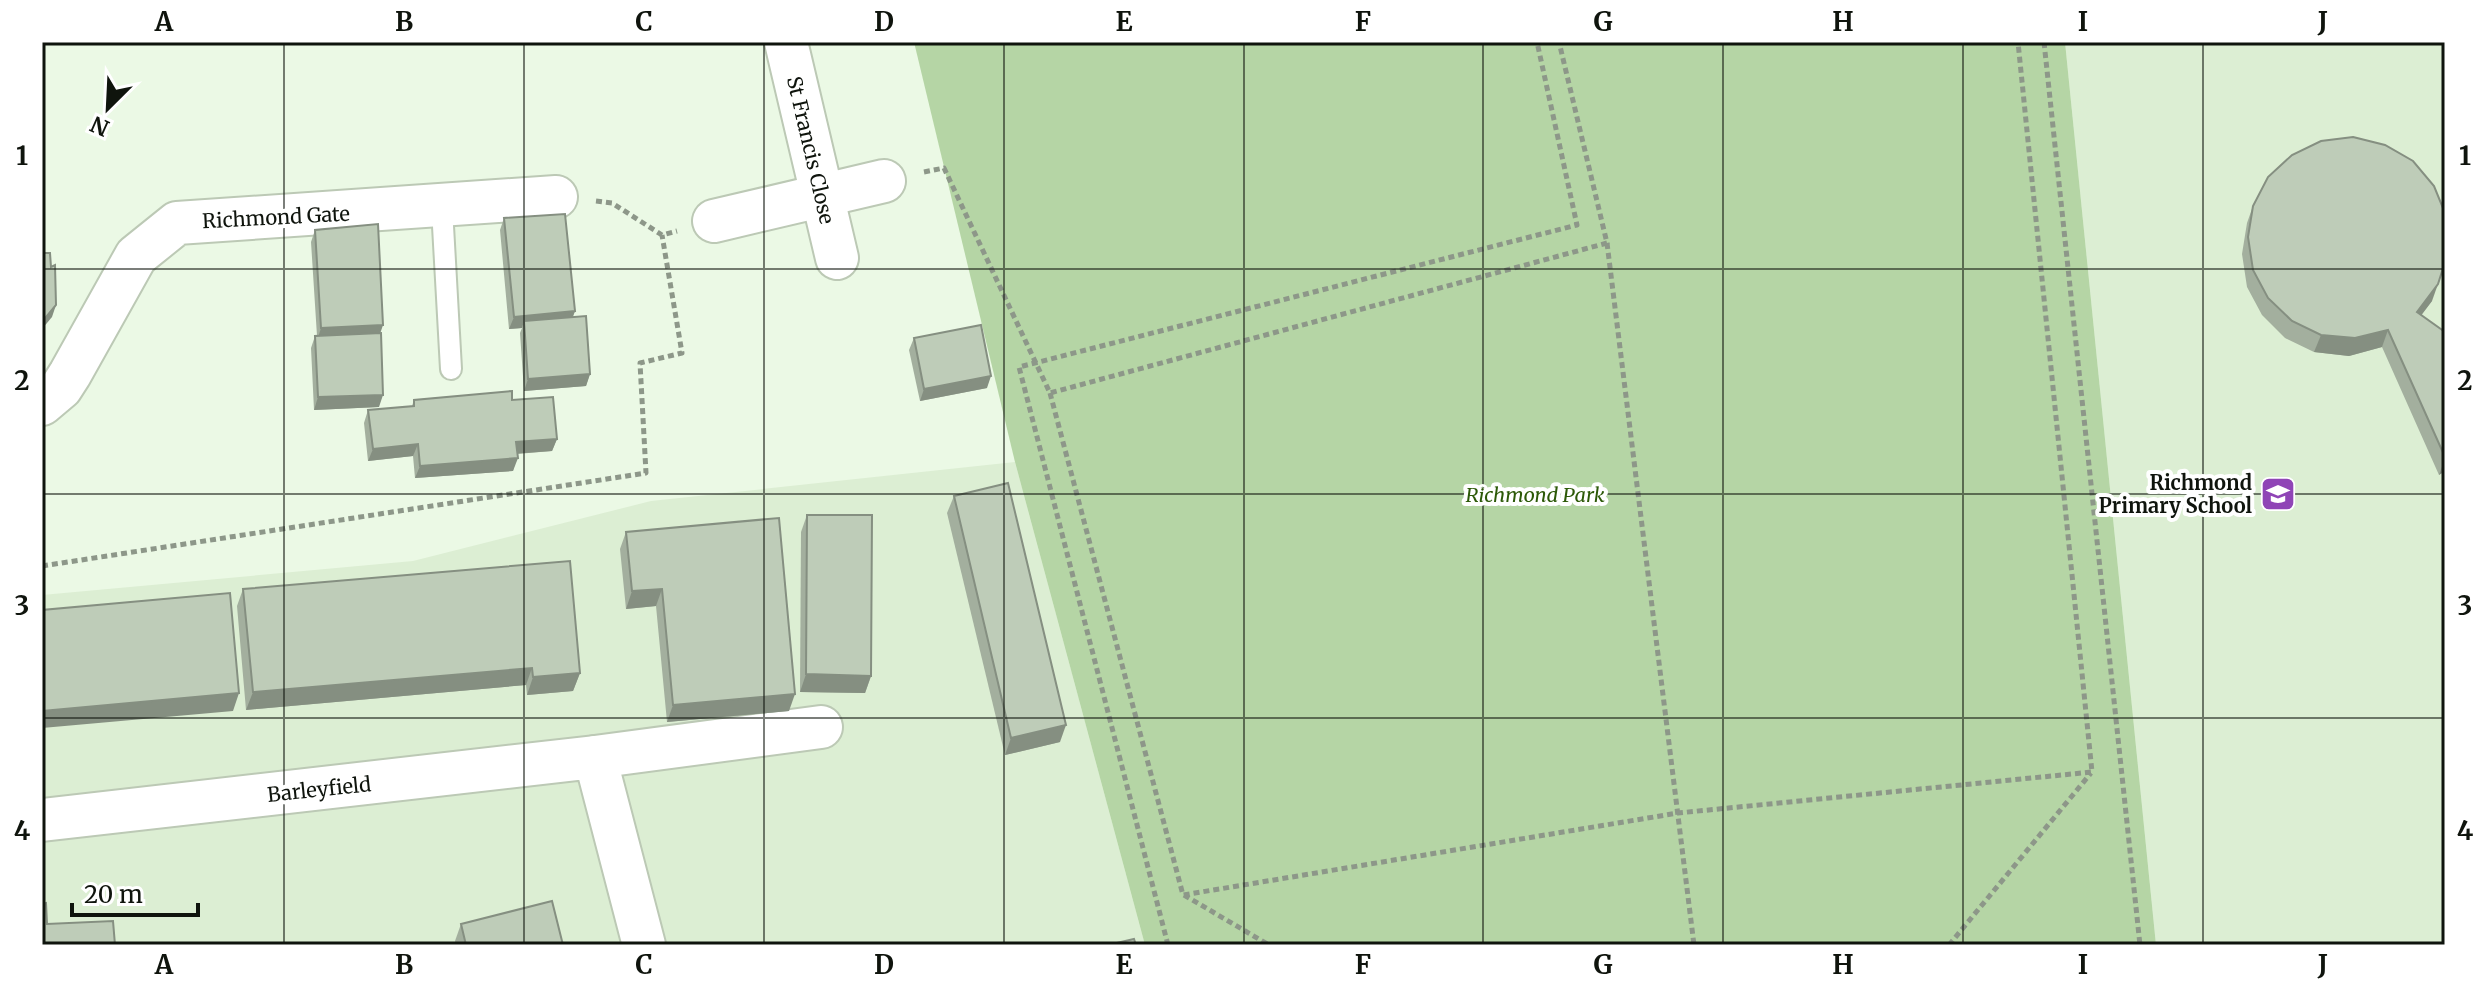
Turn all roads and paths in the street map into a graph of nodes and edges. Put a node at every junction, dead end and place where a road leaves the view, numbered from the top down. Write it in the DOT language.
graph roads {
  1 [pos="786,42"];
  2 [pos="1537,42"];
  3 [pos="1559,42"];
  4 [pos="2018,42"];
  5 [pos="2044,42"];
  6 [pos="884,181"];
  7 [pos="821,196"];
  8 [pos="556,197"];
  9 [pos="442,208"];
  10 [pos="714,221"];
  11 [pos="662,235"];
  12 [pos="1607,243"];
  13 [pos="837,258"];
  14 [pos="1036,363"];
  15 [pos="451,369"];
  16 [pos="1050,393"];
  17 [pos="42,404"];
  18 [pos="42,566"];
  19 [pos="821,727"];
  20 [pos="595,757"];
  21 [pos="2092,772"];
  22 [pos="1678,813"];
  23 [pos="42,820"];
  24 [pos="1183,895"];
  25 [pos="644,945"];
  26 [pos="1168,945"];
  27 [pos="1269,945"];
  28 [pos="1694,945"];
  29 [pos="1949,945"];
  30 [pos="2140,945"];
  1 -- 7 [label="street, St Francis Close"];
  2 -- 14 [label="path"];
  3 -- 12 [label="path"];
  4 -- 21 [label="path"];
  5 -- 30 [label="path"];
  6 -- 7 [label="street"];
  6 -- 14 [label="path"];
  7 -- 10 [label="street"];
  7 -- 13 [label="street, St Francis Close"];
  8 -- 9 [label="street, Richmond Gate"];
  8 -- 11 [label="path"];
  9 -- 15 [label="lane"];
  9 -- 17 [label="street, Richmond Gate"];
  10 -- 11 [label="path"];
  11 -- 18 [label="path"];
  12 -- 16 [label="path"];
  12 -- 22 [label="path"];
  14 -- 16 [label="path"];
  14 -- 26 [label="path"];
  16 -- 24 [label="path"];
  19 -- 20 [label="street, Barleyfield"];
  20 -- 23 [label="street, Barleyfield"];
  20 -- 25 [label="street"];
  21 -- 22 [label="path"];
  21 -- 29 [label="path"];
  22 -- 24 [label="path"];
  22 -- 28 [label="path"];
  24 -- 27 [label="path"];
}
